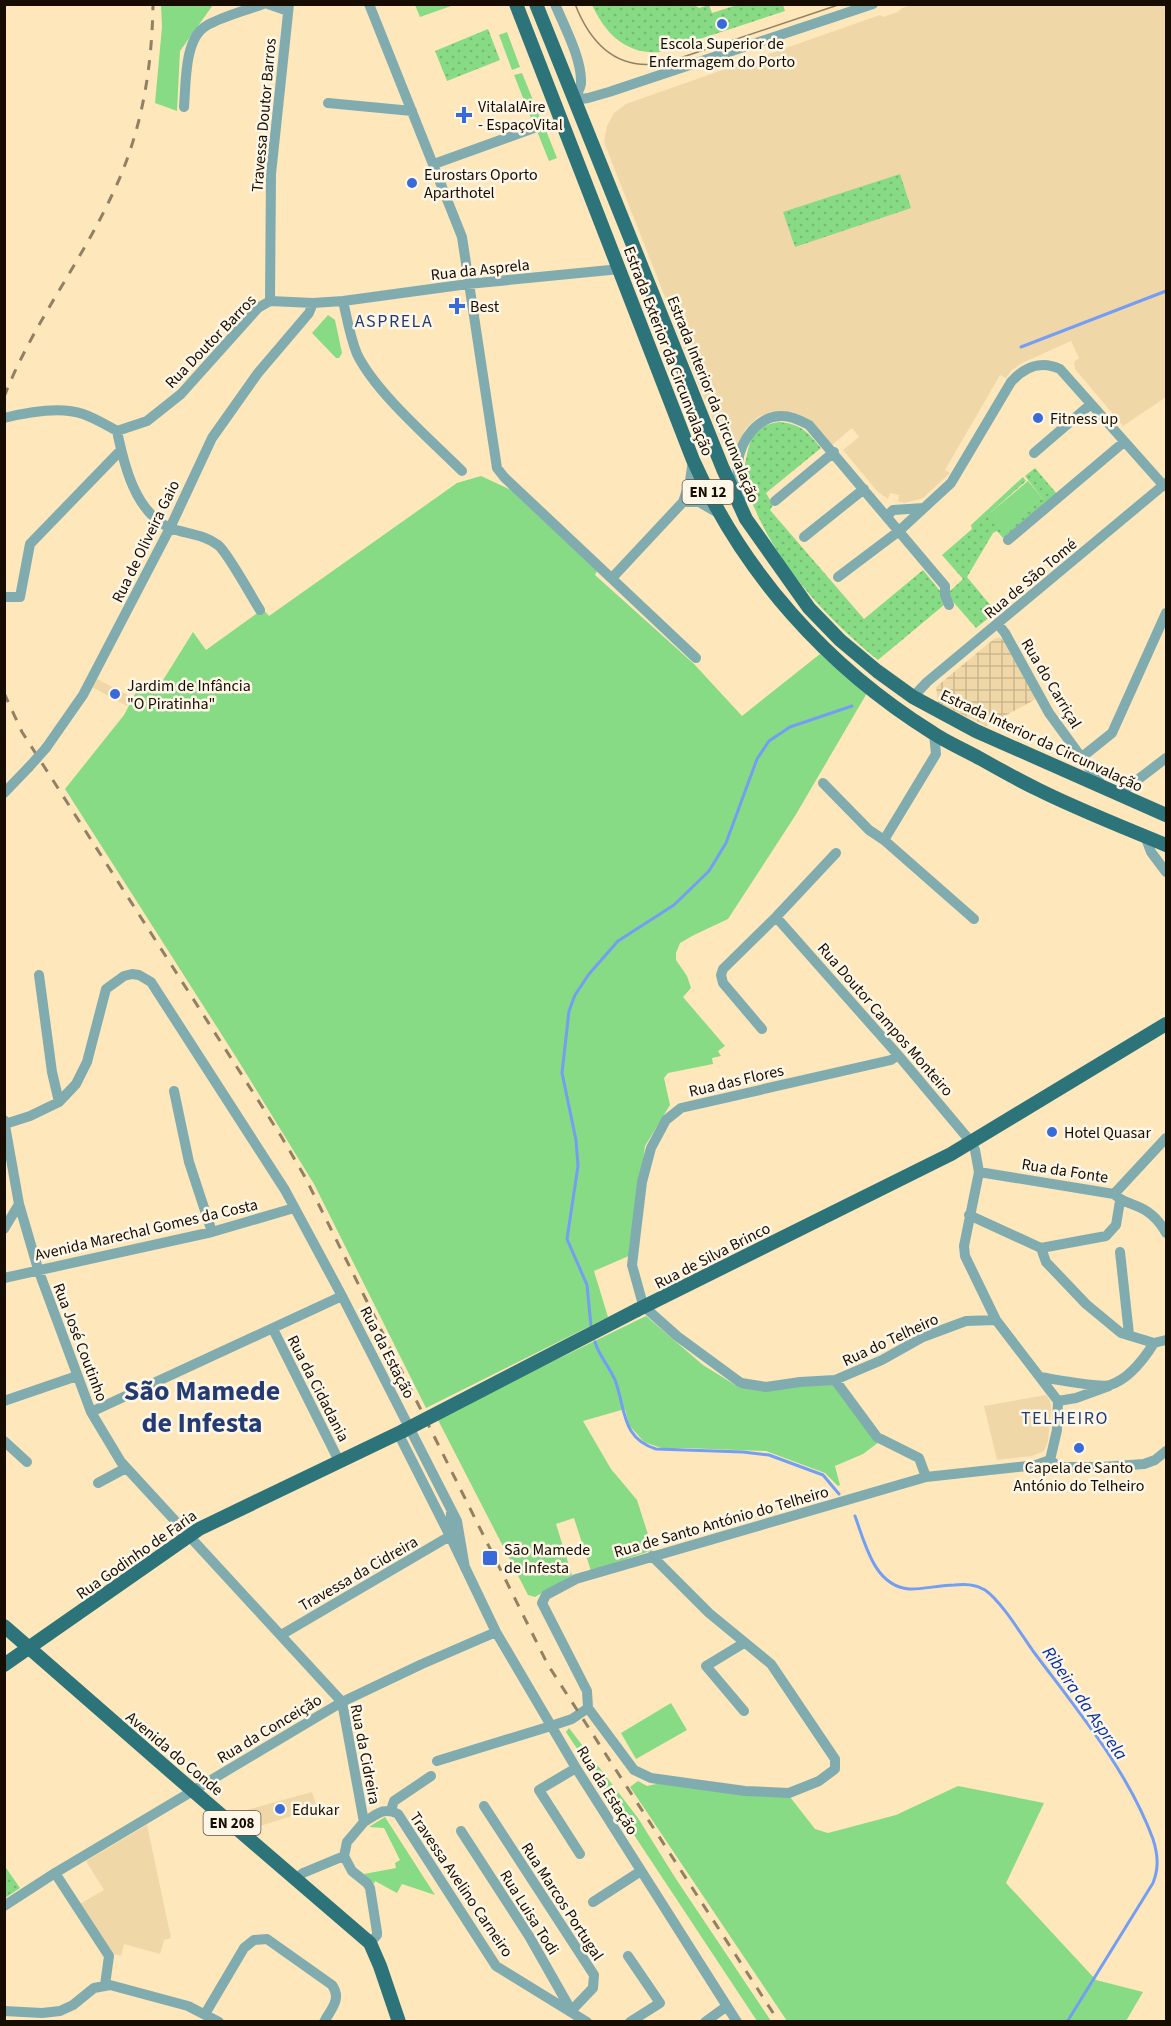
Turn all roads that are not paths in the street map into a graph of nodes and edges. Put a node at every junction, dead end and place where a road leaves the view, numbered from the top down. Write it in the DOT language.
graph roads {
  1 [pos="263,4"];
  2 [pos="268,4"];
  3 [pos="369,4"];
  4 [pos="516,4"];
  5 [pos="536,4"];
  6 [pos="555,4"];
  7 [pos="873,4"];
  8 [pos="289,8"];
  9 [pos="525,27"];
  10 [pos="574,100"];
  11 [pos="328,103"];
  12 [pos="184,107"];
  13 [pos="412,111"];
  14 [pos="534,128"];
  15 [pos="434,164"];
  16 [pos="634,246"];
  17 [pos="621,272"];
  18 [pos="645,273"];
  19 [pos="468,284"];
  20 [pos="343,300"];
  21 [pos="270,301"];
  22 [pos="313,303"];
  23 [pos="1091,404"];
  24 [pos="4,418"];
  25 [pos="117,431"];
  26 [pos="1124,442"];
  27 [pos="121,450"];
  28 [pos="834,452"];
  29 [pos="1034,453"];
  30 [pos="693,460"];
  31 [pos="462,471"];
  32 [pos="1165,485"];
  33 [pos="864,489"];
  34 [pos="775,501"];
  35 [pos="874,501"];
  36 [pos="683,502"];
  37 [pos="924,508"];
  38 [pos="898,510"];
  39 [pos="720,515"];
  40 [pos="887,516"];
  41 [pos="746,519"];
  42 [pos="170,528"];
  43 [pos="899,531"];
  44 [pos="804,537"];
  45 [pos="1008,540"];
  46 [pos="838,577"];
  47 [pos="612,578"];
  48 [pos="5,597"];
  49 [pos="949,604"];
  50 [pos="260,610"];
  51 [pos="1166,614"];
  52 [pos="998,624"];
  53 [pos="696,658"];
  54 [pos="852,674"];
  55 [pos="913,697"];
  56 [pos="915,722"];
  57 [pos="934,734"];
  58 [pos="955,746"];
  59 [pos="936,754"];
  60 [pos="1082,757"];
  61 [pos="1167,758"];
  62 [pos="823,783"];
  63 [pos="1103,787"];
  64 [pos="4,793"];
  65 [pos="1119,794"];
  66 [pos="1167,815"];
  67 [pos="1145,836"];
  68 [pos="884,840"];
  69 [pos="1167,845"];
  70 [pos="836,853"];
  71 [pos="1167,872"];
  72 [pos="777,917"];
  73 [pos="974,919"];
  74 [pos="39,975"];
  75 [pos="1167,1024"];
  76 [pos="762,1029"];
  77 [pos="898,1055"];
  78 [pos="174,1091"];
  79 [pos="59,1102"];
  80 [pos="5,1126"];
  81 [pos="1167,1138"];
  82 [pos="971,1142"];
  83 [pos="979,1172"];
  84 [pos="1117,1197"];
  85 [pos="19,1204"];
  86 [pos="294,1208"];
  87 [pos="969,1215"];
  88 [pos="4,1228"];
  89 [pos="212,1232"];
  90 [pos="1167,1233"];
  91 [pos="1041,1248"];
  92 [pos="1120,1252"];
  93 [pos="38,1269"];
  94 [pos="4,1278"];
  95 [pos="342,1296"];
  96 [pos="641,1309"];
  97 [pos="996,1320"];
  98 [pos="273,1329"];
  99 [pos="1129,1334"];
  100 [pos="1167,1340"];
  101 [pos="1154,1343"];
  102 [pos="77,1376"];
  103 [pos="1040,1377"];
  104 [pos="835,1380"];
  105 [pos="1109,1386"];
  106 [pos="4,1401"];
  107 [pos="1058,1401"];
  108 [pos="91,1412"];
  109 [pos="400,1432"];
  110 [pos="4,1441"];
  111 [pos="1167,1451"];
  112 [pos="339,1461"];
  113 [pos="27,1462"];
  114 [pos="1054,1463"];
  115 [pos="126,1468"];
  116 [pos="926,1477"];
  117 [pos="294,1482"];
  118 [pos="98,1483"];
  119 [pos="451,1513"];
  120 [pos="190,1536"];
  121 [pos="450,1536"];
  122 [pos="652,1556"];
  123 [pos="465,1568"];
  124 [pos="4,1626"];
  125 [pos="496,1632"];
  126 [pos="281,1635"];
  127 [pos="744,1643"];
  128 [pos="29,1649"];
  129 [pos="4,1665"];
  130 [pos="342,1702"];
  131 [pos="588,1708"];
  132 [pos="744,1711"];
  133 [pos="551,1726"];
  134 [pos="437,1761"];
  135 [pos="576,1768"];
  136 [pos="431,1776"];
  137 [pos="194,1790"];
  138 [pos="484,1806"];
  139 [pos="391,1810"];
  140 [pos="364,1822"];
  141 [pos="461,1831"];
  142 [pos="580,1854"];
  143 [pos="344,1856"];
  144 [pos="641,1871"];
  145 [pos="55,1873"];
  146 [pos="296,1879"];
  147 [pos="593,1902"];
  148 [pos="4,1906"];
  149 [pos="370,1943"];
  150 [pos="628,1956"];
  151 [pos="105,1985"];
  152 [pos="727,2006"];
  153 [pos="571,2010"];
  154 [pos="4,2011"];
  155 [pos="205,2014"];
  156 [pos="219,2022"];
  157 [pos="324,2022"];
  158 [pos="399,2022"];
  159 [pos="587,2022"];
  160 [pos="630,2022"];
  161 [pos="705,2022"];
  162 [pos="737,2022"];
  1 -- 12 [label="street"];
  2 -- 8 [label="street"];
  3 -- 13 [label="street"];
  4 -- 9 [label="main road, Estrada Exterior da Circunvalação / EN 12"];
  5 -- 10 [label="main road, Estrada Interior da Circunvalação / EN 12"];
  6 -- 10 [label="street"];
  7 -- 10 [label="street"];
  8 -- 21 [label="street, Travessa Doutor Barros"];
  9 -- 10 [label="main road"];
  9 -- 17 [label="main road, Estrada Exterior da Circunvalação / EN 12"];
  10 -- 16 [label="main road, Estrada Interior da Circunvalação / EN 12"];
  11 -- 13 [label="street"];
  13 -- 15 [label="street"];
  14 -- 15 [label="street"];
  15 -- 19 [label="street"];
  16 -- 17 [label="main road"];
  16 -- 18 [label="main road, Estrada Interior da Circunvalação / EN 12"];
  17 -- 18 [label="main road"];
  17 -- 19 [label="street, Rua da Asprela"];
  17 -- 30 [label="main road, Estrada Exterior da Circunvalação / EN 12"];
  18 -- 41 [label="main road, Estrada Interior da Circunvalação / EN 12"];
  19 -- 20 [label="street, Rua da Asprela"];
  19 -- 47 [label="street"];
  20 -- 22 [label="street, Rua Doutor Barros"];
  20 -- 31 [label="street"];
  21 -- 22 [label="street, Rua Doutor Barros"];
  21 -- 25 [label="street, Rua Doutor Barros"];
  22 -- 42 [label="street, Rua de Oliveira Gaio"];
  23 -- 26 [label="street"];
  23 -- 29 [label="street"];
  23 -- 37 [label="street"];
  24 -- 25 [label="street"];
  25 -- 27 [label="street"];
  26 -- 32 [label="street"];
  26 -- 45 [label="street"];
  27 -- 42 [label="street"];
  27 -- 48 [label="street"];
  28 -- 33 [label="street"];
  28 -- 34 [label="street"];
  28 -- 41 [label="street"];
  30 -- 36 [label="street"];
  30 -- 39 [label="main road, Estrada Exterior da Circunvalação / EN 12"];
  32 -- 52 [label="street, Rua de São Tomé"];
  33 -- 35 [label="street"];
  33 -- 44 [label="street"];
  35 -- 38 [label="street"];
  35 -- 40 [label="street"];
  36 -- 39 [label="street"];
  36 -- 47 [label="street"];
  37 -- 38 [label="street"];
  37 -- 43 [label="street"];
  38 -- 40 [label="street"];
  39 -- 54 [label="main road, Estrada Exterior da Circunvalação / EN 12"];
  40 -- 43 [label="street"];
  41 -- 55 [label="main road, Estrada Interior da Circunvalação / EN 12"];
  42 -- 50 [label="street"];
  42 -- 64 [label="street, Rua de Oliveira Gaio, bridge"];
  43 -- 46 [label="street"];
  43 -- 49 [label="street"];
  47 -- 53 [label="street"];
  51 -- 60 [label="street"];
  52 -- 55 [label="street, Rua de São Tomé"];
  52 -- 60 [label="street, Rua do Carriçal"];
  54 -- 55 [label="main road, EN 12"];
  54 -- 56 [label="main road, Estrada Exterior da Circunvalação / EN 12"];
  55 -- 56 [label="main road"];
  55 -- 63 [label="main road, Estrada Interior da Circunvalação / EN 12"];
  56 -- 57 [label="main road, Estrada Exterior da Circunvalação / EN 12"];
  57 -- 58 [label="main road, Estrada Exterior da Circunvalação / EN 12"];
  57 -- 59 [label="street"];
  58 -- 59 [label="street"];
  58 -- 67 [label="main road, Estrada Exterior da Circunvalação / EN 12"];
  59 -- 68 [label="street"];
  60 -- 63 [label="street, Rua do Carriçal"];
  61 -- 65 [label="street"];
  62 -- 68 [label="street"];
  63 -- 65 [label="main road, Estrada Interior da Circunvalação / EN 12"];
  65 -- 66 [label="main road, Estrada Interior da Circunvalação / EN 12"];
  67 -- 69 [label="main road, Estrada Exterior da Circunvalação / EN 12"];
  67 -- 71 [label="street"];
  68 -- 73 [label="street"];
  70 -- 72 [label="street"];
  72 -- 76 [label="street"];
  72 -- 77 [label="street, Rua Doutor Campos Monteiro"];
  74 -- 79 [label="street"];
  75 -- 82 [label="main road, Rua de Silva Brinco"];
  77 -- 82 [label="street, Rua Doutor Campos Monteiro"];
  77 -- 96 [label="street, Rua das Flores"];
  78 -- 89 [label="street"];
  79 -- 80 [label="street"];
  79 -- 86 [label="street, Rua da Estação"];
  80 -- 85 [label="street, Rua José Coutinho"];
  81 -- 84 [label="street"];
  82 -- 83 [label="street"];
  82 -- 96 [label="main road, Rua de Silva Brinco"];
  83 -- 84 [label="street, Rua da Fonte"];
  83 -- 87 [label="street"];
  84 -- 90 [label="street, Rua da Fonte"];
  84 -- 91 [label="street"];
  85 -- 88 [label="street"];
  85 -- 93 [label="street, Rua José Coutinho"];
  86 -- 89 [label="street, Avenida Marechal Gomes da Costa"];
  86 -- 95 [label="street, Rua da Estação"];
  87 -- 91 [label="street"];
  87 -- 97 [label="street"];
  89 -- 93 [label="street, Avenida Marechal Gomes da Costa"];
  91 -- 99 [label="street"];
  92 -- 99 [label="street"];
  93 -- 94 [label="street, Avenida Marechal Gomes da Costa"];
  93 -- 102 [label="street, Rua José Coutinho"];
  95 -- 98 [label="street"];
  95 -- 119 [label="street, Rua da Estação"];
  96 -- 104 [label="street, Rua do Telheiro"];
  96 -- 109 [label="main road, Rua de Silva Brinco, bridge"];
  97 -- 103 [label="street"];
  97 -- 104 [label="street, Rua do Telheiro"];
  98 -- 108 [label="street"];
  98 -- 112 [label="street, Rua da Cidadania"];
  99 -- 101 [label="street"];
  100 -- 101 [label="street"];
  101 -- 105 [label="street"];
  102 -- 106 [label="street"];
  102 -- 108 [label="street, Rua José Coutinho"];
  103 -- 105 [label="street"];
  103 -- 107 [label="street"];
  104 -- 116 [label="street"];
  105 -- 107 [label="street"];
  107 -- 114 [label="street"];
  108 -- 115 [label="street, Rua José Coutinho"];
  109 -- 112 [label="main road, Rua de Silva Brinco"];
  109 -- 121 [label="street, Rua da Estação"];
  110 -- 113 [label="street"];
  111 -- 114 [label="street"];
  112 -- 117 [label="main road, Rua de Silva Brinco"];
  114 -- 116 [label="street, Rua de Santo António do Telheiro"];
  115 -- 118 [label="street"];
  115 -- 120 [label="street, Rua José Coutinho"];
  116 -- 122 [label="street, Rua de Santo António do Telheiro"];
  117 -- 120 [label="main road, Rua Godinho de Faria"];
  119 -- 121 [label="street, Rua da Estação"];
  119 -- 123 [label="street, Rua da Estação"];
  120 -- 126 [label="street, Rua da Cidreira"];
  120 -- 128 [label="main road, Rua Godinho de Faria"];
  121 -- 123 [label="street, Rua da Estação"];
  121 -- 126 [label="street, Travessa da Cidreira"];
  122 -- 127 [label="street"];
  122 -- 131 [label="street, Rua de Santo António do Telheiro"];
  123 -- 125 [label="street, Rua da Estação"];
  124 -- 128 [label="main road, Avenida do Conde / EN 208"];
  125 -- 130 [label="street, Rua da Conceição"];
  125 -- 133 [label="street, Rua da Estação"];
  126 -- 130 [label="street, Rua da Cidreira"];
  127 -- 131 [label="street"];
  127 -- 132 [label="street"];
  128 -- 129 [label="main road, Rua Godinho de Faria"];
  128 -- 137 [label="main road, Avenida do Conde / EN 208"];
  130 -- 137 [label="street, Rua da Conceição"];
  130 -- 140 [label="street, Rua da Cidreira"];
  131 -- 133 [label="street"];
  133 -- 134 [label="street"];
  133 -- 135 [label="street, Rua da Estação"];
  135 -- 142 [label="street"];
  135 -- 144 [label="street, Rua da Estação"];
  136 -- 139 [label="street, Travessa Avelino Carneiro"];
  137 -- 145 [label="street, Rua da Conceição"];
  137 -- 146 [label="main road, Avenida do Conde / EN 208"];
  138 -- 153 [label="street, Rua Marcos Portugal"];
  139 -- 140 [label="street, Travessa Avelino Carneiro"];
  139 -- 153 [label="street, Travessa Avelino Carneiro"];
  140 -- 143 [label="street, Rua da Cidreira"];
  141 -- 153 [label="street, Rua Luisa Todi"];
  143 -- 146 [label="street"];
  143 -- 149 [label="street"];
  144 -- 147 [label="street"];
  144 -- 152 [label="street, Rua da Estação"];
  145 -- 148 [label="street, Rua da Conceição"];
  145 -- 151 [label="street"];
  146 -- 149 [label="main road, Avenida do Conde / EN 208"];
  149 -- 158 [label="main road, Avenida do Conde / EN 208"];
  150 -- 160 [label="street"];
  151 -- 154 [label="street"];
  151 -- 155 [label="street"];
  152 -- 161 [label="street"];
  152 -- 162 [label="street, Rua da Estação"];
  153 -- 159 [label="street, Travessa Avelino Carneiro"];
  155 -- 156 [label="street"];
  155 -- 157 [label="street"];
}
